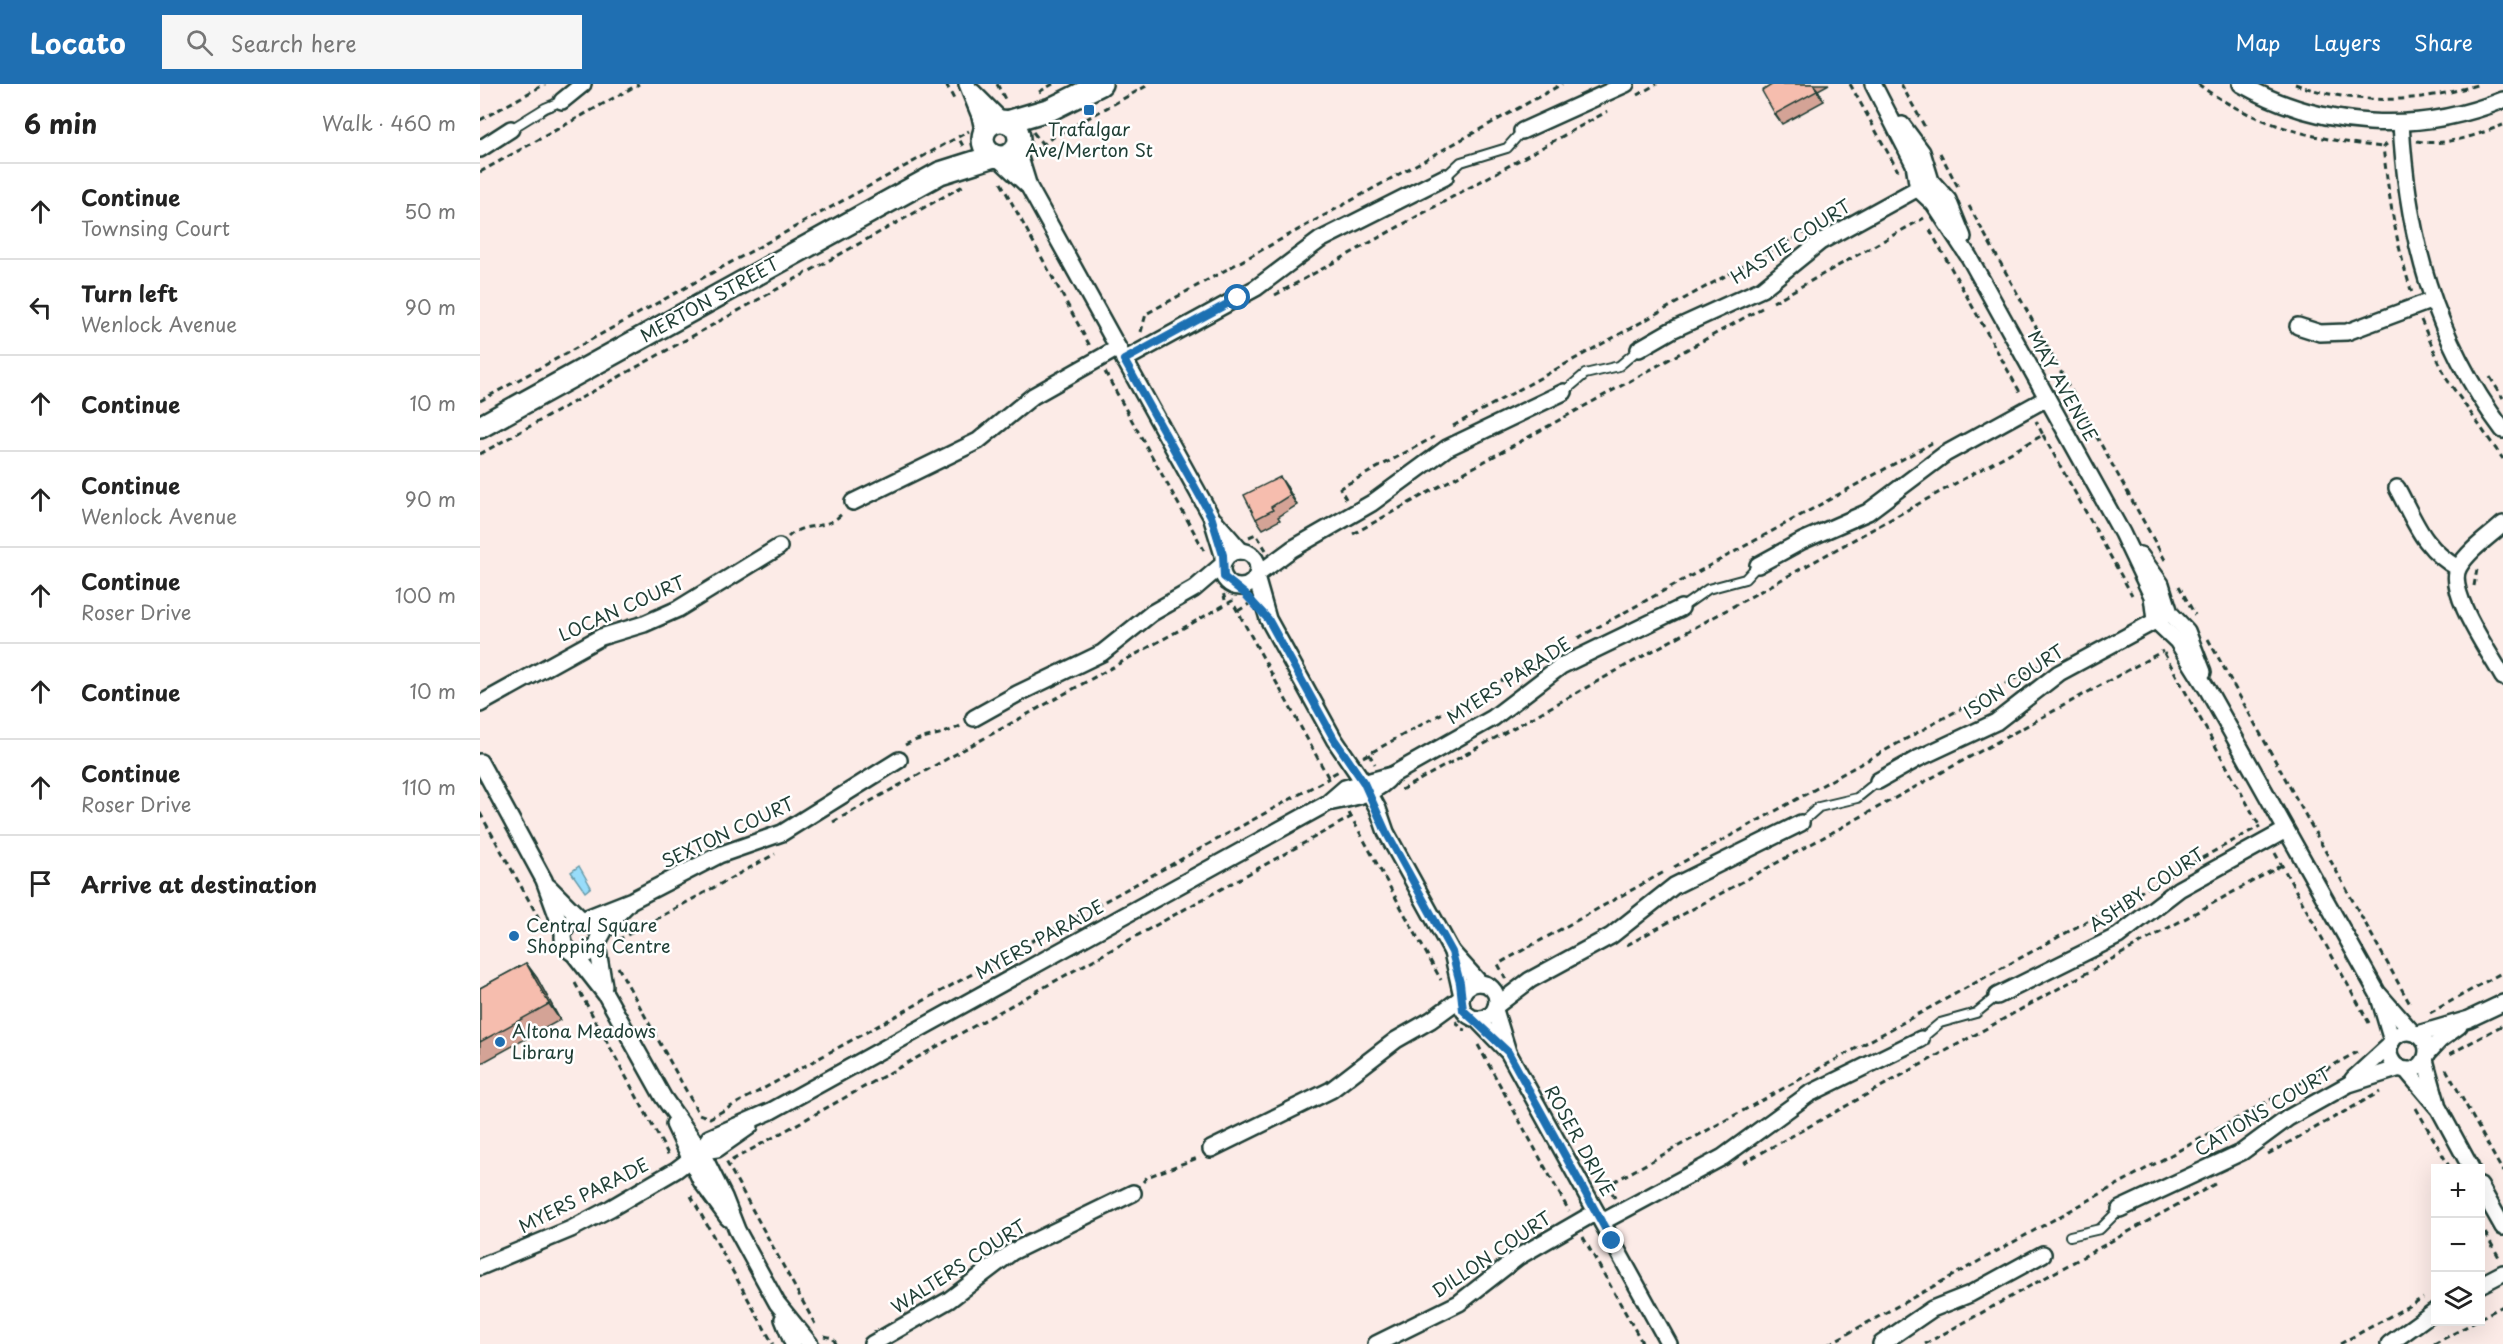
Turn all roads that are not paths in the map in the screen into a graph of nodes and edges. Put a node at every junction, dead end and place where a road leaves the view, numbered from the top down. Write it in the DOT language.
graph roads {
  1 [pos="583,84"];
  2 [pos="1101,84"];
  3 [pos="1873,84"];
  4 [pos="2241,84"];
  5 [pos="969,87"];
  6 [pos="1631,90"];
  7 [pos="2503,100"];
  8 [pos="562,101"];
  9 [pos="1069,102"];
  10 [pos="1005,115"];
  11 [pos="2401,123"];
  12 [pos="511,129"];
  13 [pos="1522,131"];
  14 [pos="983,135"];
  15 [pos="1017,146"];
  16 [pos="480,149"];
  17 [pos="996,157"];
  18 [pos="940,173"];
  19 [pos="1444,177"];
  20 [pos="1029,187"];
  21 [pos="1920,188"];
  22 [pos="2433,300"];
  23 [pos="2298,326"];
  24 [pos="1639,349"];
  25 [pos="1121,354"];
  26 [pos="1564,392"];
  27 [pos="2047,399"];
  28 [pos="480,427"];
  29 [pos="2503,430"];
  30 [pos="2397,488"];
  31 [pos="854,502"];
  32 [pos="1211,516"];
  33 [pos="2503,524"];
  34 [pos="2122,533"];
  35 [pos="779,547"];
  36 [pos="1292,549"];
  37 [pos="1246,553"];
  38 [pos="1223,564"];
  39 [pos="1758,565"];
  40 [pos="2458,568"];
  41 [pos="1257,575"];
  42 [pos="1234,586"];
  43 [pos="1194,589"];
  44 [pos="1681,608"];
  45 [pos="2170,613"];
  46 [pos="1268,619"];
  47 [pos="2156,620"];
  48 [pos="2503,676"];
  49 [pos="2209,692"];
  50 [pos="480,704"];
  51 [pos="974,718"];
  52 [pos="899,760"];
  53 [pos="480,762"];
  54 [pos="1878,781"];
  55 [pos="1361,789"];
  56 [pos="1801,824"];
  57 [pos="2286,830"];
  58 [pos="544,880"];
  59 [pos="633,900"];
  60 [pos="583,919"];
  61 [pos="563,932"];
  62 [pos="598,944"];
  63 [pos="1452,952"];
  64 [pos="574,954"];
  65 [pos="1530,980"];
  66 [pos="1485,985"];
  67 [pos="2377,992"];
  68 [pos="606,995"];
  69 [pos="1996,996"];
  70 [pos="1461,997"];
  71 [pos="2503,1002"];
  72 [pos="1496,1008"];
  73 [pos="1473,1018"];
  74 [pos="2469,1019"];
  75 [pos="1431,1020"];
  76 [pos="2415,1033"];
  77 [pos="1921,1039"];
  78 [pos="2391,1043"];
  79 [pos="1508,1052"];
  80 [pos="2426,1057"];
  81 [pos="2403,1069"];
  82 [pos="2349,1084"];
  83 [pos="2439,1109"];
  84 [pos="1211,1149"];
  85 [pos="696,1155"];
  86 [pos="2469,1164"];
  87 [pos="1132,1193"];
  88 [pos="2485,1193"];
  89 [pos="2120,1209"];
  90 [pos="1599,1217"];
  91 [pos="2503,1227"];
  92 [pos="2070,1236"];
  93 [pos="2043,1254"];
  94 [pos="480,1267"];
  95 [pos="2503,1273"];
  96 [pos="2485,1283"];
  97 [pos="777,1303"];
  98 [pos="2431,1314"];
  99 [pos="793,1344"];
  100 [pos="810,1344"];
  101 [pos="873,1344"];
  102 [pos="1376,1344"];
  103 [pos="1669,1344"];
  104 [pos="1881,1344"];
  105 [pos="2389,1344"];
  1 -- 8 [label="street"];
  2 -- 9 [label="street"];
  3 -- 21 [label="street"];
  4 -- 11 [label="street"];
  5 -- 10 [label="street"];
  5 -- 14 [label="street"];
  6 -- 13 [label="street"];
  7 -- 11 [label="street"];
  8 -- 12 [label="lane"];
  9 -- 10 [label="street"];
  9 -- 15 [label="street"];
  10 -- 14 [label="street"];
  10 -- 15 [label="street"];
  11 -- 22 [label="street"];
  12 -- 16 [label="street"];
  13 -- 19 [label="lane"];
  14 -- 17 [label="street"];
  14 -- 18 [label="street, MERTON STREET"];
  15 -- 17 [label="street"];
  15 -- 20 [label="street"];
  17 -- 18 [label="street, MERTON STREET"];
  17 -- 20 [label="street"];
  18 -- 28 [label="street, MERTON STREET"];
  19 -- 25 [label="street"];
  20 -- 25 [label="street"];
  21 -- 24 [label="street, HASTIE COURT"];
  21 -- 27 [label="street, MAY AVENUE"];
  22 -- 23 [label="street"];
  22 -- 29 [label="street"];
  24 -- 26 [label="lane"];
  25 -- 31 [label="street"];
  25 -- 32 [label="street"];
  26 -- 36 [label="street"];
  27 -- 34 [label="street, MAY AVENUE"];
  27 -- 39 [label="street"];
  30 -- 40 [label="street"];
  32 -- 37 [label="street"];
  32 -- 38 [label="street"];
  33 -- 40 [label="street"];
  34 -- 45 [label="street, MAY AVENUE"];
  34 -- 47 [label="street, MAY AVENUE"];
  35 -- 50 [label="street, LOCAN COURT"];
  36 -- 37 [label="street"];
  36 -- 41 [label="street"];
  37 -- 38 [label="street"];
  37 -- 41 [label="street"];
  38 -- 42 [label="street"];
  38 -- 43 [label="street"];
  39 -- 44 [label="lane"];
  40 -- 48 [label="street"];
  41 -- 42 [label="street"];
  41 -- 46 [label="street"];
  42 -- 43 [label="street"];
  42 -- 46 [label="street"];
  43 -- 51 [label="street"];
  44 -- 55 [label="street, MYERS PARADE"];
  45 -- 47 [label="street, ISON COURT"];
  45 -- 49 [label="street, MAY AVENUE"];
  46 -- 55 [label="street"];
  47 -- 49 [label="street, MAY AVENUE"];
  47 -- 54 [label="street, ISON COURT"];
  49 -- 57 [label="street, MAY AVENUE"];
  52 -- 59 [label="street, SEXTON COURT"];
  53 -- 58 [label="street"];
  54 -- 56 [label="lane"];
  55 -- 63 [label="street"];
  55 -- 85 [label="street, MYERS PARADE"];
  56 -- 65 [label="street"];
  57 -- 67 [label="street, MAY AVENUE"];
  57 -- 69 [label="street, ASHBY COURT"];
  58 -- 60 [label="street"];
  58 -- 61 [label="street"];
  59 -- 60 [label="street, SEXTON COURT"];
  59 -- 62 [label="street, SEXTON COURT"];
  60 -- 61 [label="street"];
  60 -- 62 [label="street"];
  61 -- 64 [label="street"];
  62 -- 64 [label="street"];
  62 -- 68 [label="street"];
  63 -- 66 [label="street"];
  63 -- 70 [label="street"];
  64 -- 68 [label="street"];
  65 -- 66 [label="street"];
  65 -- 72 [label="street"];
  66 -- 70 [label="street"];
  66 -- 72 [label="street"];
  67 -- 76 [label="street"];
  67 -- 78 [label="street"];
  68 -- 85 [label="street"];
  69 -- 77 [label="lane"];
  70 -- 73 [label="street"];
  70 -- 75 [label="street"];
  71 -- 74 [label="street"];
  72 -- 73 [label="street"];
  72 -- 79 [label="street, ROSER DRIVE"];
  73 -- 75 [label="street"];
  73 -- 79 [label="street, ROSER DRIVE"];
  74 -- 76 [label="street"];
  74 -- 80 [label="street"];
  75 -- 84 [label="street"];
  76 -- 78 [label="street"];
  76 -- 80 [label="street"];
  77 -- 90 [label="street, DILLON COURT"];
  78 -- 81 [label="street"];
  78 -- 82 [label="street, CATIONS COURT"];
  79 -- 90 [label="street, ROSER DRIVE"];
  80 -- 81 [label="street"];
  80 -- 83 [label="street"];
  81 -- 82 [label="street, CATIONS COURT"];
  81 -- 83 [label="street"];
  82 -- 89 [label="street, CATIONS COURT"];
  83 -- 86 [label="street"];
  85 -- 94 [label="street, MYERS PARADE"];
  85 -- 97 [label="street"];
  87 -- 101 [label="street, WALTERS COURT"];
  88 -- 91 [label="street"];
  89 -- 92 [label="lane, CATIONS COURT"];
  90 -- 102 [label="street, DILLON COURT"];
  90 -- 103 [label="street, ROSER DRIVE"];
  93 -- 104 [label="street"];
  95 -- 96 [label="street"];
  97 -- 99 [label="street"];
  97 -- 100 [label="street"];
  98 -- 105 [label="street"];
}
